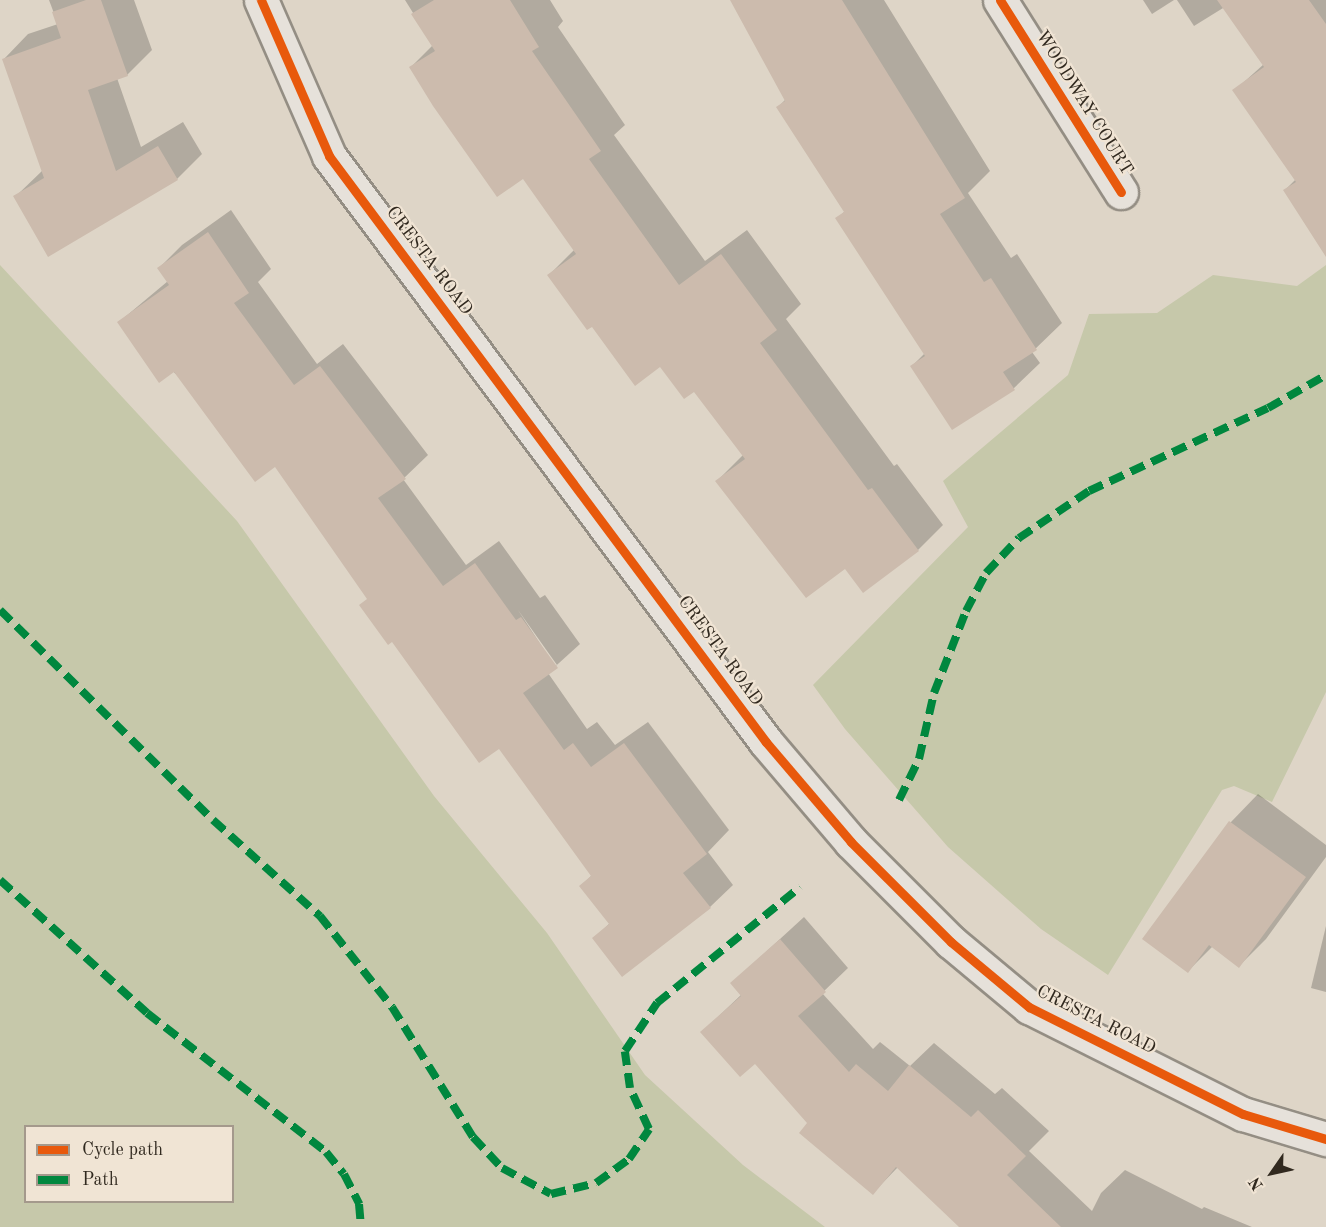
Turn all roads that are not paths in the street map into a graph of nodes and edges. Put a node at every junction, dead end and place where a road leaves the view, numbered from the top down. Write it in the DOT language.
graph roads {
  1 [pos="261,0"];
  2 [pos="1000,0"];
  3 [pos="1121,192"];
  4 [pos="1326,1139"];
  1 -- 4 [label="street, CRESTA ROAD"];
  2 -- 3 [label="street, WOODWAY COURT"];
}
